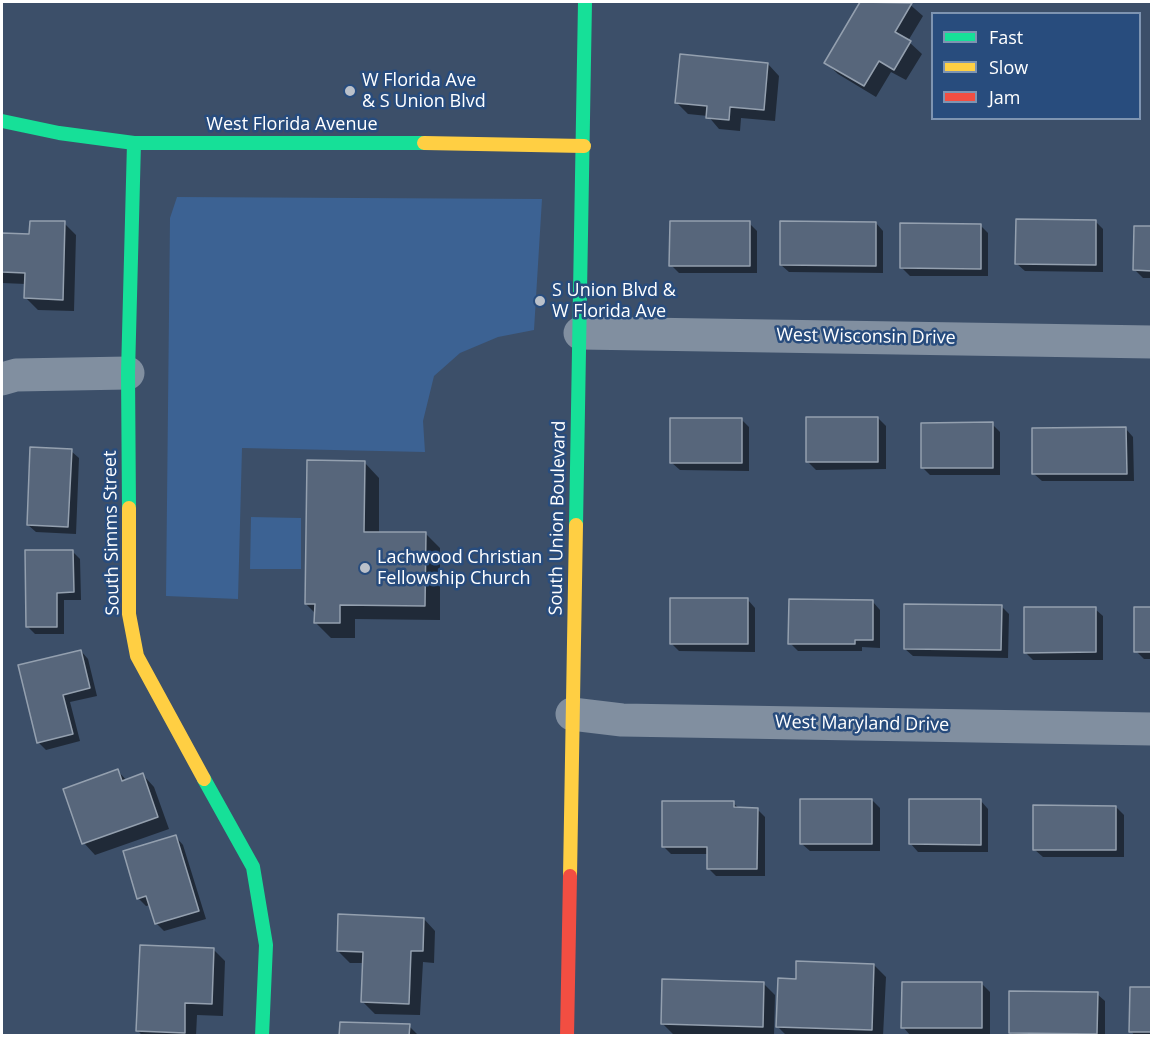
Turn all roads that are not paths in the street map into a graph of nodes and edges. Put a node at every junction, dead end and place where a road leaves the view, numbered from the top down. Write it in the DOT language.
graph roads {
  1 [pos="585,2"];
  2 [pos="2,121"];
  3 [pos="134,143"];
  4 [pos="584,146"];
  5 [pos="580,333"];
  6 [pos="1152,342"];
  7 [pos="128,373"];
  8 [pos="2,379"];
  9 [pos="572,714"];
  10 [pos="1152,729"];
  11 [pos="262,1035"];
  12 [pos="567,1035"];
  1 -- 4 [label="street, South Union Boulevard"];
  2 -- 3 [label="street, West Florida Avenue"];
  3 -- 4 [label="street, West Florida Avenue"];
  3 -- 7 [label="street, South Simms Street"];
  4 -- 5 [label="street, South Union Boulevard"];
  5 -- 6 [label="street, West Wisconsin Drive"];
  5 -- 9 [label="street, South Union Boulevard"];
  7 -- 8 [label="street"];
  7 -- 11 [label="street, South Simms Street"];
  9 -- 10 [label="street, West Maryland Drive"];
  9 -- 12 [label="street, South Union Boulevard"];
}
